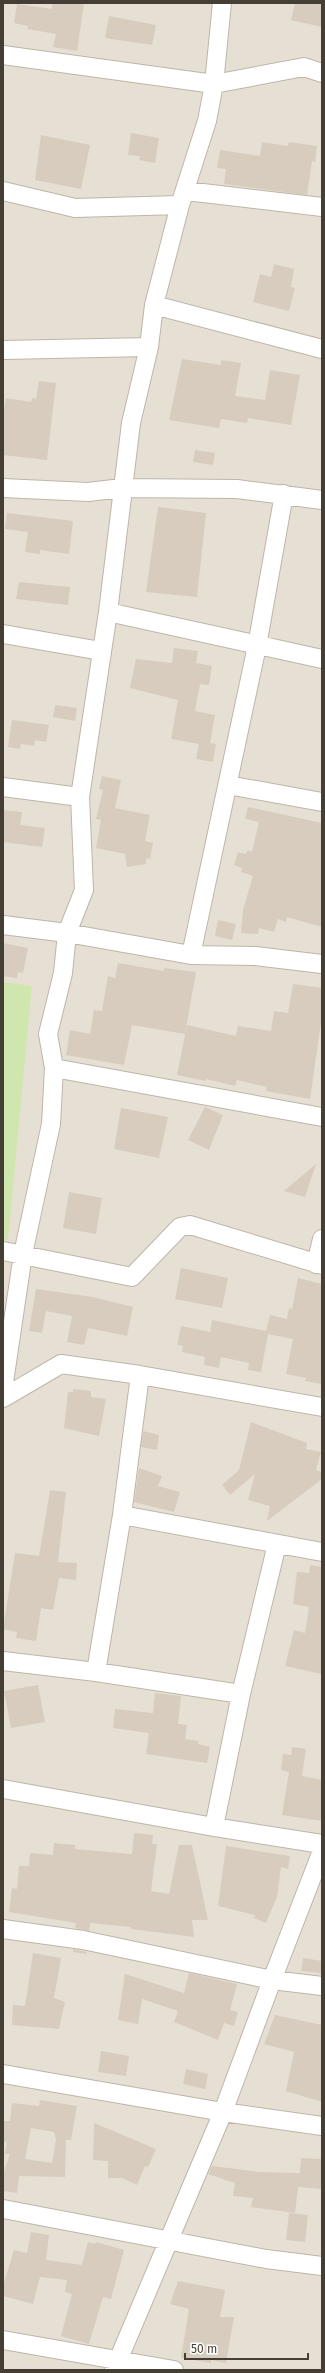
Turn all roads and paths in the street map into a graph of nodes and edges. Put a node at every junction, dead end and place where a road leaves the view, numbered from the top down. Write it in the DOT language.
graph roads {
  1 [pos="222,3"];
  2 [pos="3,55"];
  3 [pos="322,73"];
  4 [pos="214,84"];
  5 [pos="3,191"];
  6 [pos="183,198"];
  7 [pos="322,207"];
  8 [pos="154,305"];
  9 [pos="149,347"];
  10 [pos="322,349"];
  11 [pos="3,350"];
  12 [pos="3,488"];
  13 [pos="122,488"];
  14 [pos="284,494"];
  15 [pos="322,500"];
  16 [pos="108,612"];
  17 [pos="3,634"];
  18 [pos="258,646"];
  19 [pos="101,651"];
  20 [pos="322,659"];
  21 [pos="228,785"];
  22 [pos="3,787"];
  23 [pos="80,797"];
  24 [pos="322,802"];
  25 [pos="3,925"];
  26 [pos="67,933"];
  27 [pos="191,955"];
  28 [pos="322,964"];
  29 [pos="54,1068"];
  30 [pos="322,1117"];
  31 [pos="322,1239"];
  32 [pos="3,1251"];
  33 [pos="23,1254"];
  34 [pos="319,1265"];
  35 [pos="140,1375"];
  36 [pos="3,1389"];
  37 [pos="3,1398"];
  38 [pos="322,1407"];
  39 [pos="122,1515"];
  40 [pos="277,1544"];
  41 [pos="322,1552"];
  42 [pos="3,1661"];
  43 [pos="96,1672"];
  44 [pos="241,1694"];
  45 [pos="3,1789"];
  46 [pos="214,1827"];
  47 [pos="322,1844"];
  48 [pos="322,1851"];
  49 [pos="3,1929"];
  50 [pos="272,1980"];
  51 [pos="322,1986"];
  52 [pos="3,2074"];
  53 [pos="224,2112"];
  54 [pos="322,2126"];
  55 [pos="3,2209"];
  56 [pos="168,2240"];
  57 [pos="322,2266"];
  58 [pos="3,2340"];
  59 [pos="116,2366"];
  60 [pos="174,2370"];
  1 -- 4 [label="street"];
  2 -- 4 [label="street"];
  3 -- 4 [label="street"];
  4 -- 6 [label="street"];
  5 -- 6 [label="street"];
  6 -- 7 [label="street"];
  6 -- 8 [label="street"];
  8 -- 9 [label="street"];
  8 -- 10 [label="street"];
  9 -- 11 [label="street"];
  9 -- 13 [label="street"];
  12 -- 13 [label="street"];
  13 -- 14 [label="street"];
  13 -- 16 [label="street"];
  14 -- 15 [label="street"];
  14 -- 18 [label="street"];
  16 -- 18 [label="street"];
  16 -- 19 [label="street"];
  17 -- 19 [label="street"];
  18 -- 20 [label="street"];
  18 -- 21 [label="street"];
  19 -- 23 [label="street"];
  21 -- 24 [label="street"];
  21 -- 27 [label="street"];
  22 -- 23 [label="street"];
  23 -- 26 [label="street"];
  25 -- 26 [label="street"];
  26 -- 27 [label="street"];
  26 -- 29 [label="street"];
  27 -- 28 [label="street"];
  29 -- 30 [label="street"];
  29 -- 33 [label="street"];
  31 -- 34 [label="street"];
  32 -- 33 [label="street"];
  33 -- 34 [label="street"];
  33 -- 36 [label="street"];
  35 -- 37 [label="street"];
  35 -- 38 [label="street"];
  35 -- 39 [label="street"];
  39 -- 40 [label="street"];
  39 -- 43 [label="street"];
  40 -- 41 [label="street"];
  40 -- 44 [label="street"];
  42 -- 43 [label="street"];
  43 -- 44 [label="street"];
  44 -- 46 [label="street"];
  45 -- 46 [label="street"];
  46 -- 47 [label="street"];
  48 -- 50 [label="street"];
  49 -- 50 [label="street"];
  50 -- 51 [label="street"];
  50 -- 53 [label="street"];
  52 -- 53 [label="street"];
  53 -- 54 [label="street"];
  53 -- 56 [label="street"];
  55 -- 56 [label="street"];
  56 -- 57 [label="street"];
  56 -- 59 [label="street"];
  58 -- 59 [label="street"];
  59 -- 60 [label="street"];
}
